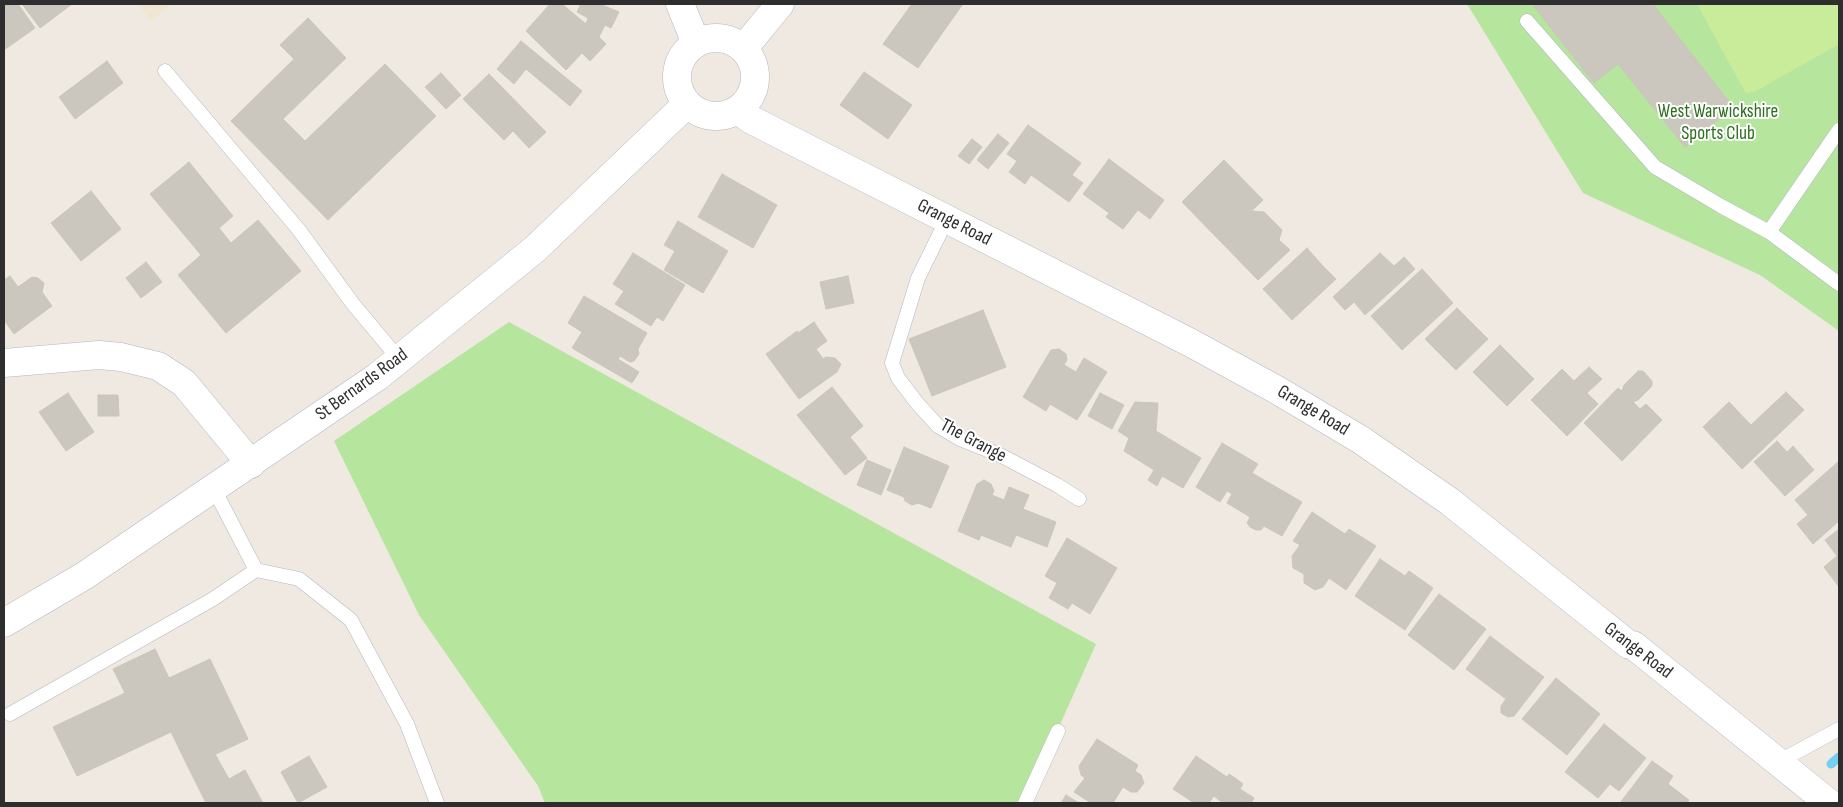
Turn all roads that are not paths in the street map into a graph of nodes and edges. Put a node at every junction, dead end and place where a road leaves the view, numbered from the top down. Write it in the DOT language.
graph roads {
  1 [pos="680,4"];
  2 [pos="780,4"];
  3 [pos="1527,21"];
  4 [pos="696,43"];
  5 [pos="744,48"];
  6 [pos="165,71"];
  7 [pos="687,104"];
  8 [pos="738,110"];
  9 [pos="1839,130"];
  10 [pos="947,219"];
  11 [pos="1769,232"];
  12 [pos="1839,284"];
  13 [pos="399,359"];
  14 [pos="4,363"];
  15 [pos="251,464"];
  16 [pos="214,489"];
  17 [pos="1079,499"];
  18 [pos="256,570"];
  19 [pos="4,622"];
  20 [pos="10,714"];
  21 [pos="1839,729"];
  22 [pos="1058,731"];
  23 [pos="1778,762"];
  24 [pos="438,803"];
  25 [pos="1025,803"];
  26 [pos="1829,803"];
  1 -- 4 [label="street"];
  2 -- 5 [label="street"];
  3 -- 11 [label="lane"];
  4 -- 5 [label="street"];
  4 -- 7 [label="street"];
  5 -- 8 [label="street"];
  6 -- 13 [label="lane"];
  7 -- 8 [label="street"];
  7 -- 13 [label="street, St Bernards Road"];
  8 -- 10 [label="street, Grange Road"];
  9 -- 11 [label="lane"];
  10 -- 17 [label="lane, The Grange"];
  10 -- 23 [label="street, Grange Road"];
  11 -- 12 [label="lane"];
  13 -- 15 [label="street, St Bernards Road"];
  14 -- 15 [label="street"];
  15 -- 16 [label="street, St Bernards Road"];
  16 -- 18 [label="lane"];
  16 -- 19 [label="street, St Bernards Road"];
  18 -- 20 [label="lane"];
  18 -- 24 [label="lane"];
  21 -- 23 [label="lane"];
  22 -- 25 [label="lane"];
  23 -- 26 [label="street, Grange Road"];
}
